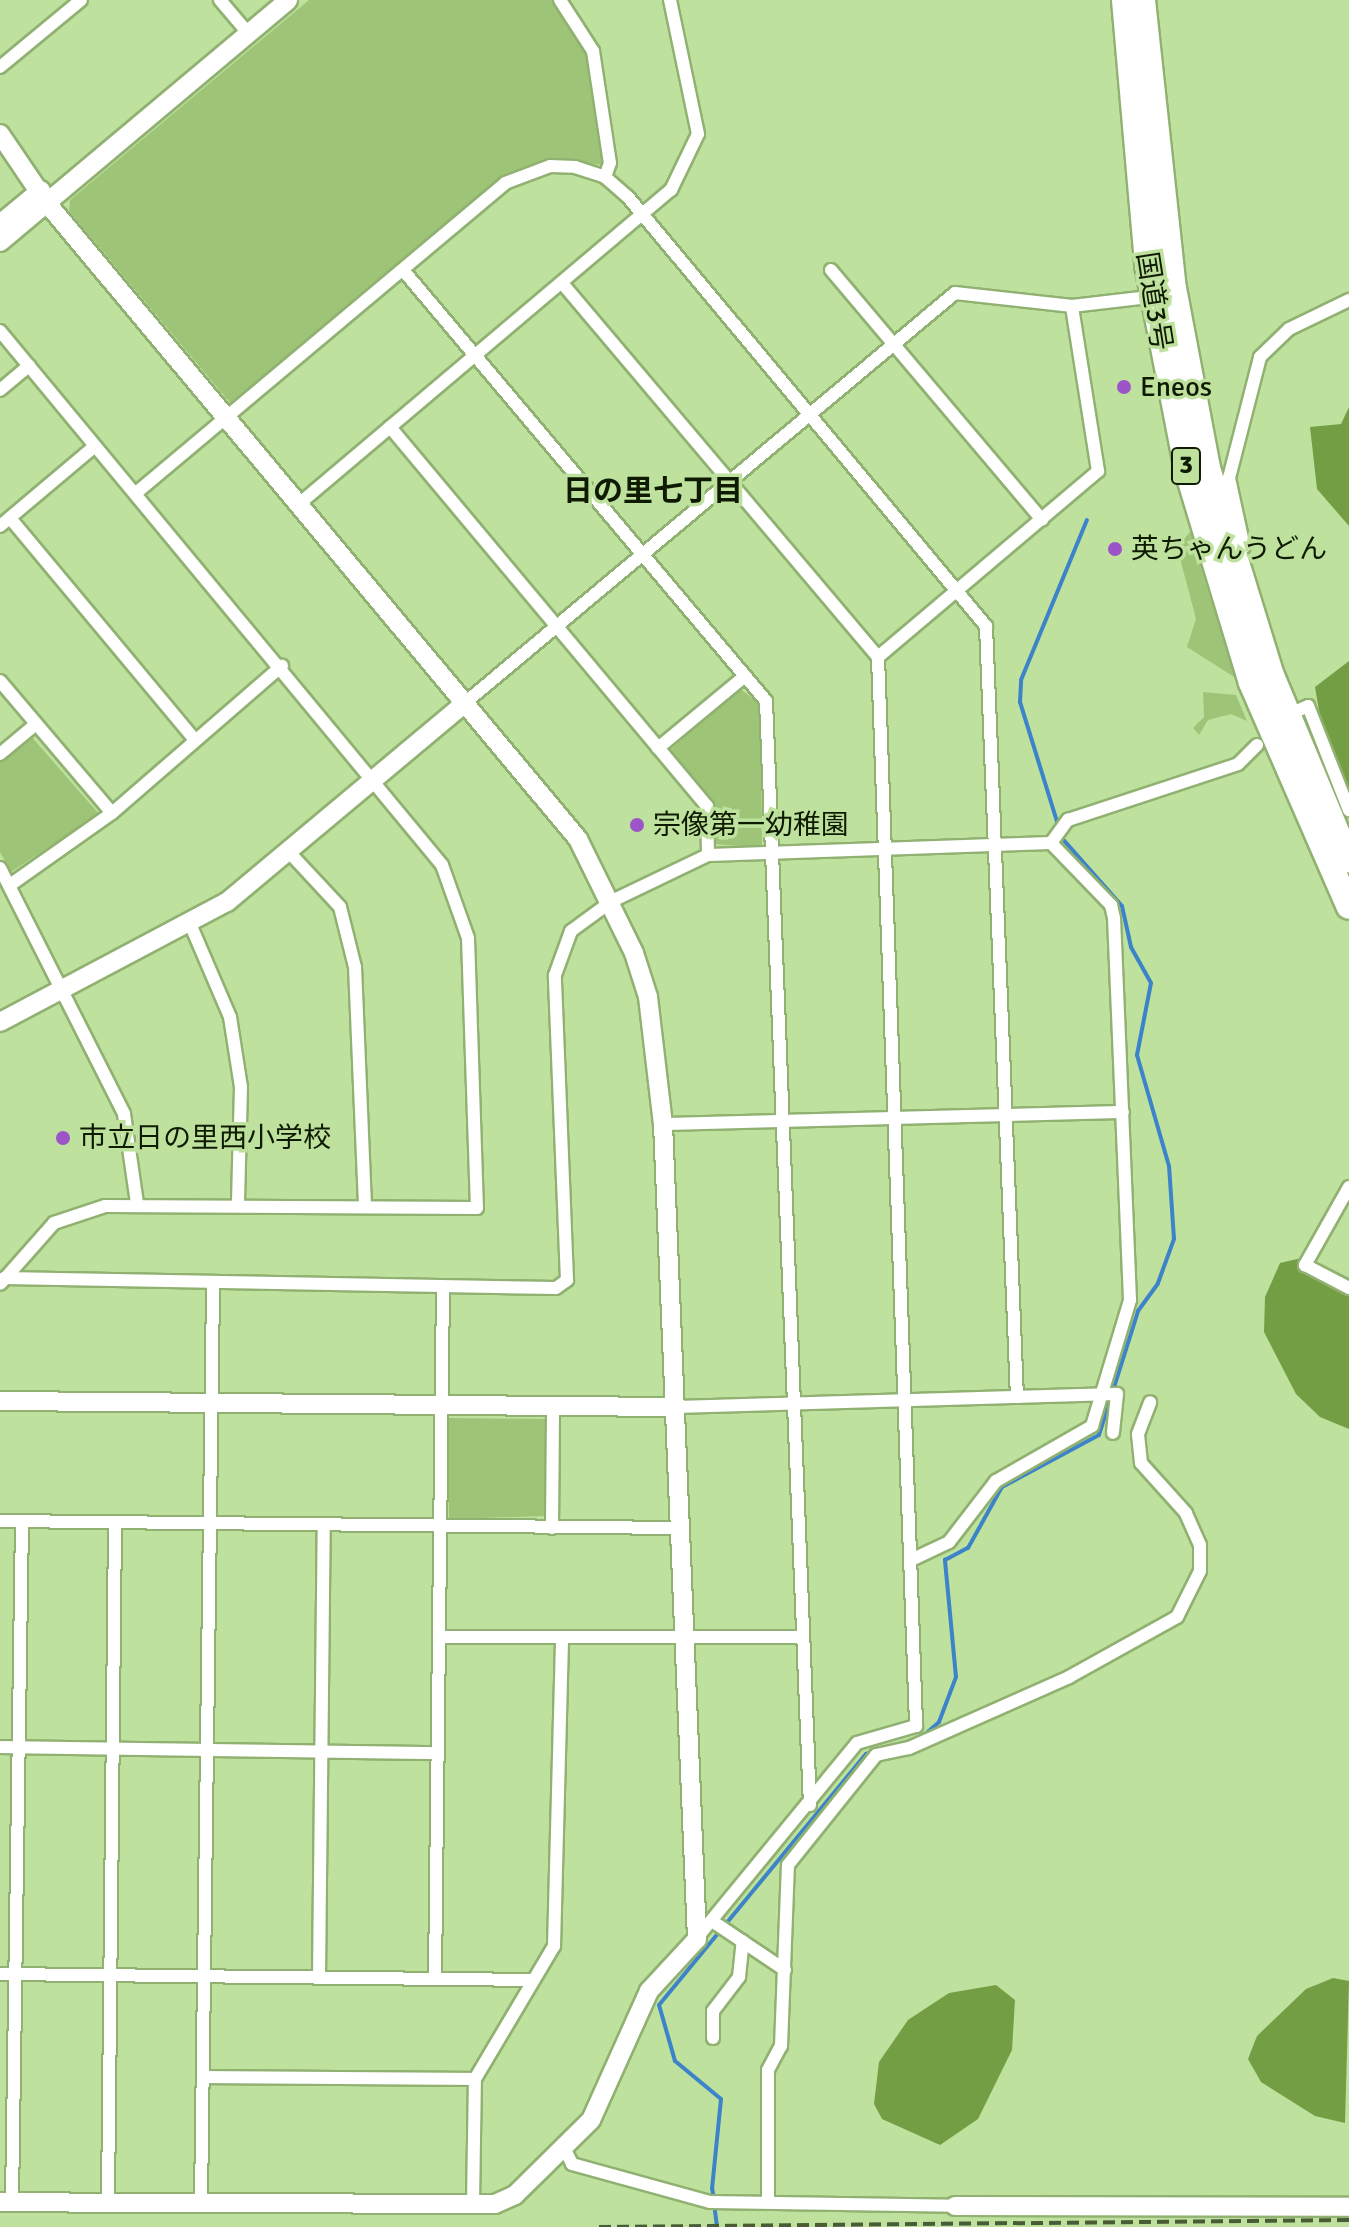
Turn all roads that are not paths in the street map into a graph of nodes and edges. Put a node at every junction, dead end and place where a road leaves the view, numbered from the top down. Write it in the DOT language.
graph roads {
  1 [pos="81,0"];
  2 [pos="220,0"];
  3 [pos="268,0"];
  4 [pos="288,0"];
  5 [pos="560,0"];
  6 [pos="670,0"];
  7 [pos="1113,0"];
  8 [pos="1124,0"];
  9 [pos="1146,0"];
  10 [pos="66,5"];
  11 [pos="244,28"];
  12 [pos="1137,55"];
  13 [pos="0,67"];
  14 [pos="0,134"];
  15 [pos="605,177"];
  16 [pos="43,197"];
  17 [pos="642,215"];
  18 [pos="0,224"];
  19 [pos="0,242"];
  20 [pos="403,270"];
  21 [pos="831,270"];
  22 [pos="562,283"];
  23 [pos="1164,293"];
  24 [pos="1349,300"];
  25 [pos="1072,306"];
  26 [pos="0,331"];
  27 [pos="893,344"];
  28 [pos="475,354"];
  29 [pos="29,366"];
  30 [pos="0,390"];
  31 [pos="808,416"];
  32 [pos="227,418"];
  33 [pos="390,427"];
  34 [pos="95,446"];
  35 [pos="730,483"];
  36 [pos="136,493"];
  37 [pos="299,504"];
  38 [pos="1042,520"];
  39 [pos="5,522"];
  40 [pos="642,554"];
  41 [pos="957,591"];
  42 [pos="557,628"];
  43 [pos="878,657"];
  44 [pos="282,666"];
  45 [pos="1271,673"];
  46 [pos="745,676"];
  47 [pos="0,681"];
  48 [pos="466,702"];
  49 [pos="1299,710"];
  50 [pos="36,724"];
  51 [pos="195,740"];
  52 [pos="1257,745"];
  53 [pos="658,748"];
  54 [pos="0,754"];
  55 [pos="374,779"];
  56 [pos="1349,810"];
  57 [pos="112,813"];
  58 [pos="1051,843"];
  59 [pos="997,847"];
  60 [pos="884,850"];
  61 [pos="288,851"];
  62 [pos="708,855"];
  63 [pos="771,855"];
  64 [pos="1349,860"];
  65 [pos="0,868"];
  66 [pos="10,885"];
  67 [pos="612,901"];
  68 [pos="1349,907"];
  69 [pos="191,926"];
  70 [pos="63,991"];
  71 [pos="0,1022"];
  72 [pos="1123,1112"];
  73 [pos="1007,1116"];
  74 [pos="895,1122"];
  75 [pos="663,1124"];
  76 [pos="781,1124"];
  77 [pos="1349,1187"];
  78 [pos="137,1203"];
  79 [pos="238,1205"];
  80 [pos="365,1207"];
  81 [pos="2,1281"];
  82 [pos="213,1286"];
  83 [pos="443,1287"];
  84 [pos="1349,1288"];
  85 [pos="1100,1394"];
  86 [pos="1017,1397"];
  87 [pos="0,1401"];
  88 [pos="903,1402"];
  89 [pos="1150,1402"];
  90 [pos="211,1404"];
  91 [pos="791,1404"];
  92 [pos="442,1405"];
  93 [pos="553,1407"];
  94 [pos="674,1407"];
  95 [pos="1113,1433"];
  96 [pos="0,1521"];
  97 [pos="22,1521"];
  98 [pos="115,1523"];
  99 [pos="210,1523"];
  100 [pos="324,1524"];
  101 [pos="440,1524"];
  102 [pos="552,1528"];
  103 [pos="677,1528"];
  104 [pos="911,1560"];
  105 [pos="439,1637"];
  106 [pos="799,1637"];
  107 [pos="562,1639"];
  108 [pos="681,1639"];
  109 [pos="910,1728"];
  110 [pos="917,1744"];
  111 [pos="0,1747"];
  112 [pos="18,1748"];
  113 [pos="113,1748"];
  114 [pos="206,1750"];
  115 [pos="323,1751"];
  116 [pos="436,1753"];
  117 [pos="810,1805"];
  118 [pos="712,1921"];
  119 [pos="697,1939"];
  120 [pos="743,1941"];
  121 [pos="785,1970"];
  122 [pos="0,1974"];
  123 [pos="16,1974"];
  124 [pos="111,1975"];
  125 [pos="204,1977"];
  126 [pos="319,1977"];
  127 [pos="435,1979"];
  128 [pos="533,1980"];
  129 [pos="713,2038"];
  130 [pos="203,2077"];
  131 [pos="475,2079"];
  132 [pos="564,2148"];
  133 [pos="768,2199"];
  134 [pos="6,2202"];
  135 [pos="108,2202"];
  136 [pos="201,2203"];
  137 [pos="473,2203"];
  138 [pos="955,2206"];
  139 [pos="1349,2207"];
  1 -- 10 [label="street"];
  2 -- 11 [label="street"];
  3 -- 11 [label="street"];
  4 -- 11 [label="street"];
  5 -- 15 [label="street"];
  6 -- 17 [label="street"];
  7 -- 12 [label="highway"];
  8 -- 12 [label="highway, 国道3号 / 3"];
  9 -- 12 [label="highway, 国道3号 / 3"];
  10 -- 13 [label="street"];
  11 -- 16 [label="street"];
  12 -- 23 [label="highway, 国道3号 / 3"];
  14 -- 16 [label="street"];
  15 -- 17 [label="street"];
  15 -- 20 [label="street"];
  16 -- 18 [label="street"];
  16 -- 19 [label="street"];
  16 -- 32 [label="street"];
  17 -- 22 [label="street"];
  17 -- 31 [label="street"];
  20 -- 28 [label="street"];
  20 -- 32 [label="street"];
  21 -- 27 [label="street"];
  22 -- 28 [label="street"];
  22 -- 35 [label="street"];
  23 -- 25 [label="street"];
  23 -- 45 [label="highway, 国道3号 / 3"];
  23 -- 68 [label="highway, 国道3号 / 3"];
  24 -- 45 [label="street"];
  25 -- 27 [label="street"];
  25 -- 38 [label="street"];
  26 -- 29 [label="street"];
  27 -- 31 [label="street"];
  27 -- 38 [label="street"];
  28 -- 33 [label="street"];
  28 -- 40 [label="street"];
  29 -- 30 [label="street"];
  29 -- 34 [label="street"];
  31 -- 35 [label="street"];
  31 -- 41 [label="street"];
  32 -- 36 [label="street"];
  32 -- 37 [label="street"];
  33 -- 37 [label="street"];
  33 -- 42 [label="street"];
  34 -- 36 [label="street"];
  34 -- 39 [label="street"];
  35 -- 40 [label="street"];
  35 -- 43 [label="street"];
  36 -- 44 [label="street"];
  37 -- 48 [label="street"];
  38 -- 41 [label="street"];
  39 -- 51 [label="street"];
  40 -- 42 [label="street"];
  40 -- 46 [label="street"];
  41 -- 43 [label="street"];
  41 -- 59 [label="street"];
  42 -- 48 [label="street"];
  42 -- 53 [label="street"];
  43 -- 60 [label="street"];
  44 -- 51 [label="street"];
  44 -- 55 [label="street"];
  45 -- 64 [label="highway, 国道3号 / 3"];
  46 -- 53 [label="street"];
  46 -- 63 [label="street"];
  47 -- 50 [label="street"];
  48 -- 55 [label="street"];
  48 -- 67 [label="street"];
  49 -- 56 [label="street"];
  50 -- 54 [label="street"];
  50 -- 57 [label="street"];
  51 -- 57 [label="street"];
  52 -- 58 [label="street"];
  53 -- 62 [label="street"];
  55 -- 61 [label="street"];
  55 -- 80 [label="street"];
  57 -- 66 [label="street"];
  58 -- 59 [label="street"];
  58 -- 72 [label="street"];
  59 -- 60 [label="street"];
  59 -- 73 [label="street"];
  60 -- 63 [label="street"];
  60 -- 74 [label="street"];
  61 -- 69 [label="street"];
  61 -- 80 [label="street"];
  62 -- 63 [label="street"];
  62 -- 67 [label="street"];
  63 -- 76 [label="street"];
  65 -- 66 [label="street"];
  66 -- 70 [label="street"];
  67 -- 75 [label="street"];
  67 -- 83 [label="street"];
  69 -- 70 [label="street"];
  69 -- 79 [label="street"];
  70 -- 71 [label="street"];
  70 -- 78 [label="street"];
  72 -- 73 [label="street"];
  72 -- 85 [label="street"];
  73 -- 74 [label="street"];
  73 -- 86 [label="street"];
  74 -- 76 [label="street"];
  74 -- 88 [label="street"];
  75 -- 76 [label="street"];
  75 -- 94 [label="street"];
  76 -- 91 [label="street"];
  77 -- 84 [label="street"];
  78 -- 79 [label="street"];
  78 -- 81 [label="street"];
  79 -- 80 [label="street"];
  81 -- 82 [label="street"];
  82 -- 83 [label="street"];
  82 -- 90 [label="street"];
  83 -- 92 [label="street"];
  85 -- 86 [label="street"];
  85 -- 95 [label="street"];
  85 -- 104 [label="street"];
  86 -- 88 [label="street"];
  87 -- 90 [label="street"];
  88 -- 91 [label="street"];
  88 -- 104 [label="street"];
  89 -- 110 [label="street"];
  90 -- 92 [label="street"];
  90 -- 99 [label="street"];
  91 -- 94 [label="street"];
  91 -- 106 [label="street"];
  92 -- 93 [label="street"];
  92 -- 101 [label="street"];
  93 -- 94 [label="street"];
  93 -- 102 [label="street"];
  94 -- 103 [label="street"];
  96 -- 97 [label="street"];
  97 -- 98 [label="street"];
  97 -- 112 [label="street"];
  98 -- 99 [label="street"];
  98 -- 113 [label="street"];
  99 -- 100 [label="street"];
  99 -- 114 [label="street"];
  100 -- 101 [label="street"];
  100 -- 115 [label="street"];
  101 -- 102 [label="street"];
  101 -- 105 [label="street"];
  102 -- 103 [label="street"];
  103 -- 108 [label="street"];
  104 -- 109 [label="street"];
  105 -- 107 [label="street"];
  105 -- 116 [label="street"];
  106 -- 108 [label="street"];
  106 -- 117 [label="street"];
  107 -- 108 [label="street"];
  107 -- 128 [label="street"];
  108 -- 119 [label="street"];
  109 -- 110 [label="street"];
  109 -- 117 [label="street"];
  110 -- 121 [label="street"];
  111 -- 112 [label="street"];
  112 -- 113 [label="street"];
  112 -- 123 [label="street"];
  113 -- 114 [label="street"];
  113 -- 124 [label="street"];
  114 -- 115 [label="street"];
  114 -- 125 [label="street"];
  115 -- 116 [label="street"];
  115 -- 126 [label="street"];
  116 -- 127 [label="street"];
  117 -- 118 [label="street"];
  118 -- 119 [label="street"];
  118 -- 120 [label="street"];
  119 -- 132 [label="street"];
  120 -- 121 [label="street"];
  120 -- 129 [label="street"];
  121 -- 133 [label="street"];
  122 -- 123 [label="street"];
  123 -- 124 [label="street"];
  123 -- 134 [label="street"];
  124 -- 125 [label="street"];
  124 -- 135 [label="street"];
  125 -- 126 [label="street"];
  125 -- 130 [label="street"];
  126 -- 127 [label="street"];
  127 -- 128 [label="street"];
  128 -- 131 [label="street"];
  130 -- 131 [label="street"];
  130 -- 136 [label="street"];
  131 -- 137 [label="street"];
  132 -- 133 [label="street"];
  132 -- 137 [label="street"];
  133 -- 138 [label="street"];
  134 -- 135 [label="street"];
  135 -- 136 [label="street"];
  136 -- 137 [label="street"];
  138 -- 139 [label="street"];
}
